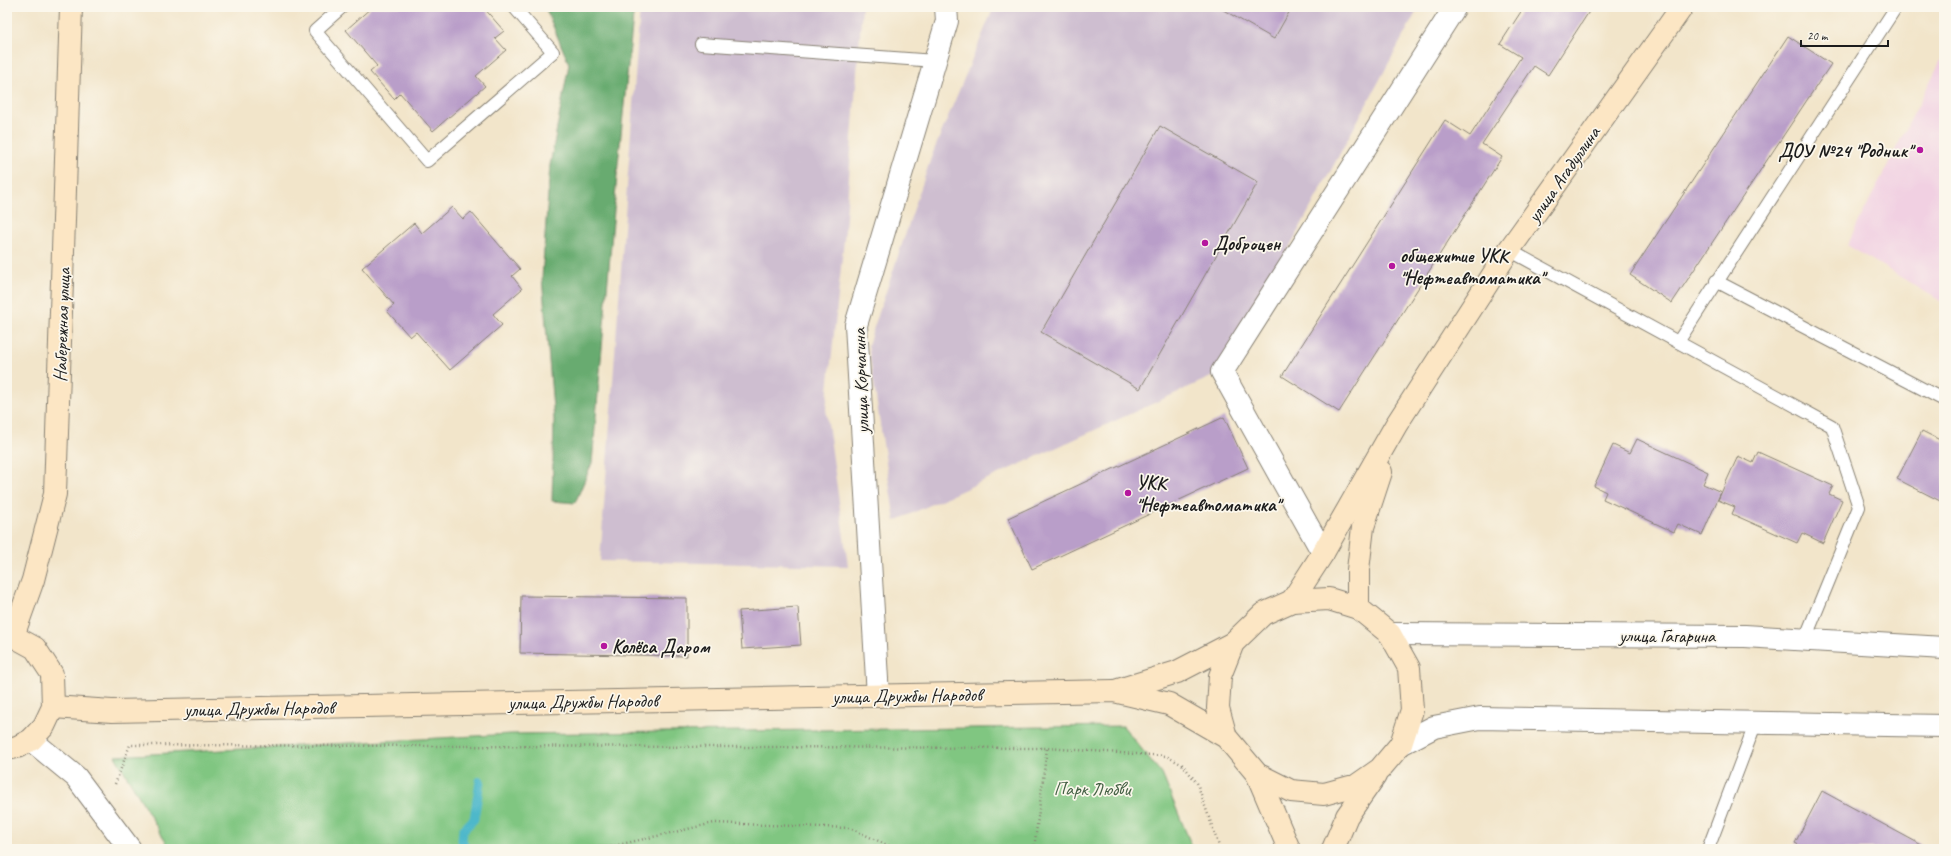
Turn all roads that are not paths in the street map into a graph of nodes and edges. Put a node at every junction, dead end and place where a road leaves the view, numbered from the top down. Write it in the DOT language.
graph roads {
  1 [pos="71,7"];
  2 [pos="342,7"];
  3 [pos="514,7"];
  4 [pos="946,7"];
  5 [pos="1455,7"];
  6 [pos="1682,7"];
  7 [pos="1896,7"];
  8 [pos="701,44"];
  9 [pos="935,61"];
  10 [pos="1509,250"];
  11 [pos="1716,281"];
  12 [pos="1678,342"];
  13 [pos="1944,400"];
  14 [pos="1396,425"];
  15 [pos="1323,553"];
  16 [pos="1292,601"];
  17 [pos="1358,608"];
  18 [pos="1390,634"];
  19 [pos="10,636"];
  20 [pos="1805,639"];
  21 [pos="1233,643"];
  22 [pos="1944,648"];
  23 [pos="1114,691"];
  24 [pos="878,696"];
  25 [pos="53,707"];
  26 [pos="1756,722"];
  27 [pos="1944,726"];
  28 [pos="1226,737"];
  29 [pos="31,740"];
  30 [pos="1401,744"];
  31 [pos="7,749"];
  32 [pos="1380,770"];
  33 [pos="1257,774"];
  34 [pos="130,849"];
  35 [pos="1289,849"];
  36 [pos="1333,849"];
  37 [pos="1708,849"];
  1 -- 19 [label="main road, Набережная улица"];
  2 -- 3 [label="lane"];
  4 -- 9 [label="street, улица Корчагина"];
  5 -- 15 [label="street"];
  6 -- 10 [label="main road, улица Агадуллина"];
  7 -- 11 [label="lane"];
  8 -- 9 [label="lane"];
  9 -- 24 [label="street, улица Корчагина"];
  10 -- 12 [label="lane"];
  10 -- 14 [label="main road, улица Агадуллина"];
  11 -- 12 [label="lane"];
  11 -- 13 [label="lane"];
  12 -- 20 [label="lane"];
  14 -- 15 [label="main road"];
  14 -- 17 [label="main road"];
  15 -- 16 [label="main road"];
  16 -- 17 [label="main road"];
  16 -- 21 [label="main road"];
  17 -- 18 [label="main road"];
  18 -- 20 [label="street, улица Гагарина"];
  18 -- 30 [label="main road"];
  19 -- 25 [label="main road"];
  20 -- 22 [label="street, улица Гагарина"];
  21 -- 23 [label="main road"];
  21 -- 28 [label="main road"];
  23 -- 24 [label="main road, улица Дружбы Народов"];
  23 -- 28 [label="main road"];
  24 -- 25 [label="main road, улица Дружбы Народов"];
  25 -- 29 [label="main road"];
  26 -- 27 [label="street"];
  26 -- 30 [label="street"];
  26 -- 37 [label="lane"];
  28 -- 33 [label="main road"];
  29 -- 31 [label="main road"];
  29 -- 34 [label="street"];
  30 -- 32 [label="main road"];
  32 -- 33 [label="main road"];
  32 -- 36 [label="main road"];
  33 -- 35 [label="main road"];
}
